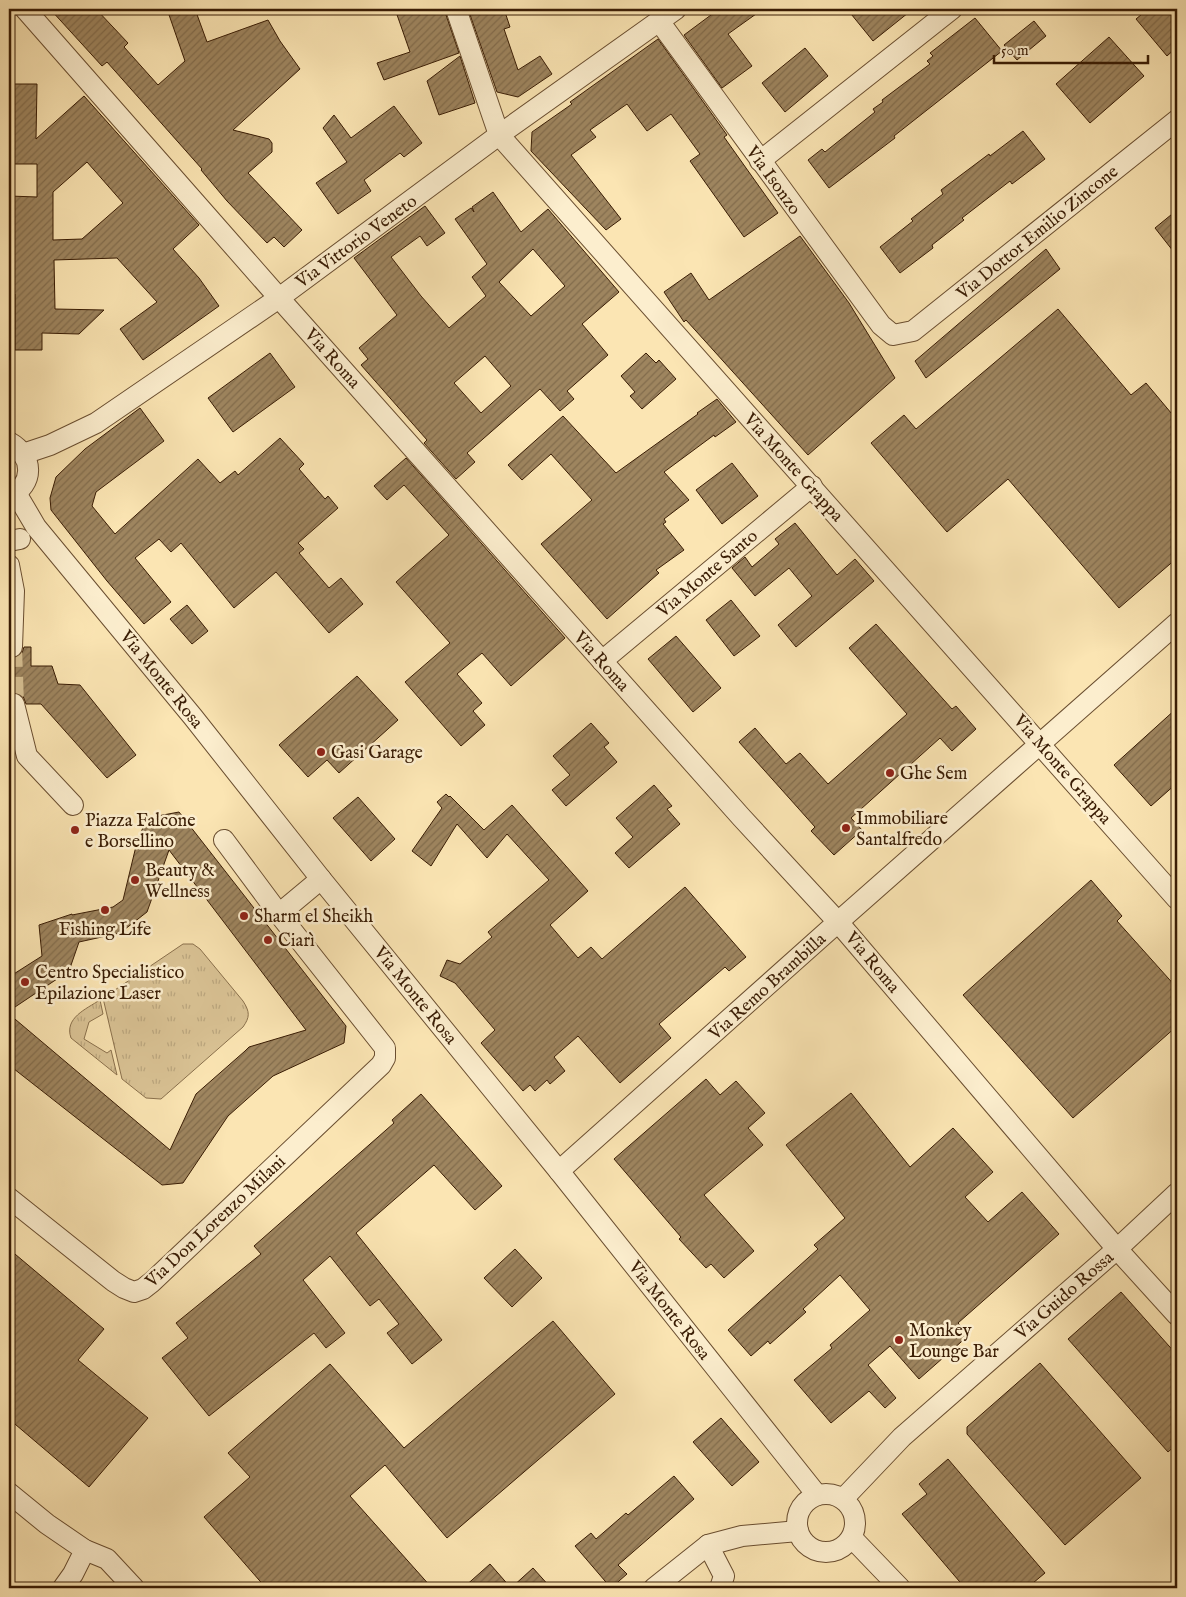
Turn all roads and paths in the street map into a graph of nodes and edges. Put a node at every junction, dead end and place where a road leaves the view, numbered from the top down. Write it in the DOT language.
graph roads {
  1 [pos="25,9"];
  2 [pos="456,9"];
  3 [pos="676,9"];
  4 [pos="952,9"];
  5 [pos="659,21"];
  6 [pos="1177,120"];
  7 [pos="499,135"];
  8 [pos="760,160"];
  9 [pos="279,298"];
  10 [pos="893,335"];
  11 [pos="16,448"];
  12 [pos="812,486"];
  13 [pos="12,495"];
  14 [pos="9,564"];
  15 [pos="1177,623"];
  16 [pos="12,647"];
  17 [pos="602,661"];
  18 [pos="14,704"];
  19 [pos="1040,744"];
  20 [pos="73,805"];
  21 [pos="224,840"];
  22 [pos="321,879"];
  23 [pos="1177,899"];
  24 [pos="279,914"];
  25 [pos="838,922"];
  26 [pos="560,1171"];
  27 [pos="1177,1193"];
  28 [pos="9,1198"];
  29 [pos="1117,1249"];
  30 [pos="1177,1315"];
  31 [pos="9,1494"];
  32 [pos="817,1495"];
  33 [pos="843,1499"];
  34 [pos="798,1531"];
  35 [pos="852,1538"];
  36 [pos="708,1545"];
  37 [pos="86,1550"];
  38 [pos="127,1582"];
  39 [pos="63,1588"];
  40 [pos="654,1588"];
  41 [pos="720,1588"];
  42 [pos="900,1588"];
  1 -- 9 [label="street, Via Roma"];
  2 -- 7 [label="street, Via Monte Grappa"];
  3 -- 5 [label="street, Via Vittorio Veneto"];
  4 -- 8 [label="street"];
  5 -- 7 [label="street, Via Vittorio Veneto"];
  5 -- 8 [label="street, Via Isonzo"];
  6 -- 10 [label="street, Via Dottor Emilio Zincone"];
  7 -- 9 [label="street, Via Vittorio Veneto"];
  7 -- 12 [label="street, Via Monte Grappa"];
  8 -- 10 [label="street, Via Isonzo"];
  9 -- 11 [label="street, Via Vittorio Veneto"];
  9 -- 17 [label="street, Via Roma"];
  11 -- 13 [label="street"];
  12 -- 17 [label="street, Via Monte Santo"];
  12 -- 19 [label="street, Via Monte Grappa"];
  13 -- 22 [label="street, Via Monte Rosa"];
  14 -- 16 [label="street"];
  15 -- 19 [label="street, Via Remo Brambilla"];
  17 -- 25 [label="street, Via Roma"];
  18 -- 20 [label="street"];
  19 -- 23 [label="street, Via Monte Grappa"];
  19 -- 25 [label="street, Via Remo Brambilla"];
  21 -- 24 [label="street"];
  22 -- 24 [label="street"];
  22 -- 26 [label="street, Via Monte Rosa"];
  24 -- 28 [label="street, Via Don Lorenzo Milani"];
  25 -- 26 [label="street, Via Remo Brambilla"];
  25 -- 29 [label="street, Via Roma"];
  26 -- 32 [label="street, Via Monte Rosa"];
  27 -- 29 [label="street, Via Guido Rossa"];
  29 -- 30 [label="street, Via Roma"];
  29 -- 33 [label="street, Via Guido Rossa"];
  31 -- 37 [label="street"];
  32 -- 33 [label="street"];
  32 -- 34 [label="street"];
  33 -- 35 [label="street"];
  34 -- 35 [label="street"];
  34 -- 36 [label="street"];
  35 -- 42 [label="street"];
  36 -- 40 [label="street"];
  36 -- 41 [label="street"];
  37 -- 38 [label="street"];
  37 -- 39 [label="street"];
}
